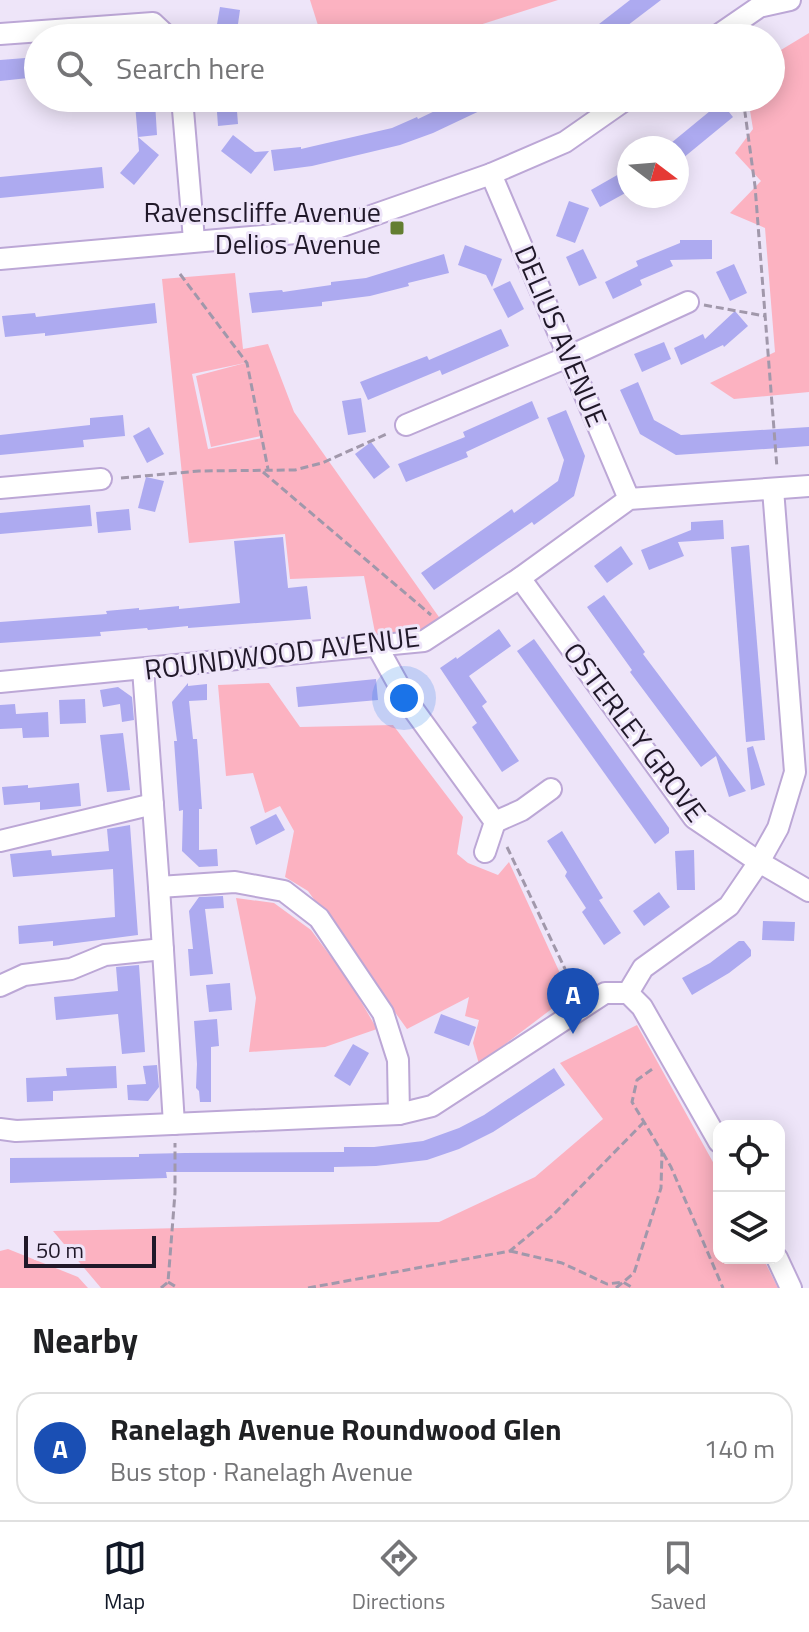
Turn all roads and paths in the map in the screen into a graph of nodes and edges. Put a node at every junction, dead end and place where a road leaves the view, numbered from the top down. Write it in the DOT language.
graph roads {
  1 [pos="790,0"];
  2 [pos="759,4"];
  3 [pos="733,24"];
  4 [pos="24,32"];
  5 [pos="0,34"];
  6 [pos="183,112"];
  7 [pos="608,112"];
  8 [pos="745,112"];
  9 [pos="491,174"];
  10 [pos="194,240"];
  11 [pos="0,259"];
  12 [pos="180,274"];
  13 [pos="688,302"];
  14 [pos="765,316"];
  15 [pos="570,356"];
  16 [pos="406,425"];
  17 [pos="266,471"];
  18 [pos="101,479"];
  19 [pos="809,486"];
  20 [pos="0,488"];
  21 [pos="776,489"];
  22 [pos="629,499"];
  23 [pos="520,578"];
  24 [pos="446,627"];
  25 [pos="378,648"];
  26 [pos="143,669"];
  27 [pos="0,682"];
  28 [pos="551,789"];
  29 [pos="153,804"];
  30 [pos="495,822"];
  31 [pos="0,841"];
  32 [pos="485,852"];
  33 [pos="759,862"];
  34 [pos="159,887"];
  35 [pos="809,891"];
  36 [pos="163,949"];
  37 [pos="0,986"];
  38 [pos="628,993"];
  39 [pos="583,1007"];
  40 [pos="670,1056"];
  41 [pos="399,1114"];
  42 [pos="644,1122"];
  43 [pos="174,1124"];
  44 [pos="0,1129"];
  45 [pos="713,1131"];
  46 [pos="662,1152"];
  47 [pos="510,1251"];
  48 [pos="780,1264"];
  49 [pos="168,1282"];
  50 [pos="623,1282"];
  51 [pos="161,1288"];
  52 [pos="178,1288"];
  53 [pos="308,1288"];
  54 [pos="616,1288"];
  55 [pos="633,1288"];
  56 [pos="723,1288"];
  57 [pos="791,1288"];
  1 -- 2 [label="street"];
  2 -- 3 [label="street"];
  4 -- 5 [label="street"];
  6 -- 10 [label="street"];
  7 -- 9 [label="street"];
  8 -- 14 [label="path"];
  9 -- 10 [label="street"];
  9 -- 15 [label="street, DELIUS AVENUE"];
  10 -- 11 [label="street"];
  12 -- 17 [label="path"];
  13 -- 14 [label="path"];
  13 -- 15 [label="street"];
  14 -- 21 [label="path"];
  15 -- 16 [label="street"];
  15 -- 22 [label="street, DELIUS AVENUE"];
  16 -- 17 [label="path"];
  17 -- 18 [label="path"];
  17 -- 24 [label="path"];
  18 -- 20 [label="street"];
  19 -- 21 [label="street"];
  21 -- 22 [label="street"];
  21 -- 33 [label="street"];
  22 -- 23 [label="street, ROUNDWOOD AVENUE"];
  23 -- 24 [label="street, ROUNDWOOD AVENUE"];
  23 -- 33 [label="street, OSTERLEY GROVE"];
  24 -- 25 [label="street, ROUNDWOOD AVENUE"];
  25 -- 26 [label="street, ROUNDWOOD AVENUE"];
  25 -- 30 [label="street"];
  26 -- 27 [label="street, ROUNDWOOD AVENUE"];
  26 -- 29 [label="street"];
  28 -- 30 [label="street"];
  29 -- 31 [label="street"];
  29 -- 34 [label="street"];
  30 -- 32 [label="street"];
  30 -- 39 [label="path"];
  33 -- 35 [label="street, OSTERLEY GROVE"];
  33 -- 38 [label="street"];
  34 -- 36 [label="street"];
  34 -- 41 [label="street"];
  36 -- 37 [label="street"];
  36 -- 43 [label="street"];
  38 -- 39 [label="street"];
  38 -- 40 [label="street"];
  39 -- 41 [label="street"];
  40 -- 42 [label="path"];
  40 -- 45 [label="street"];
  41 -- 43 [label="street"];
  42 -- 46 [label="path"];
  42 -- 47 [label="path"];
  43 -- 44 [label="street"];
  43 -- 49 [label="path"];
  46 -- 50 [label="path"];
  46 -- 56 [label="path"];
  47 -- 50 [label="path"];
  47 -- 53 [label="path"];
  48 -- 57 [label="street"];
  49 -- 51 [label="path"];
  49 -- 52 [label="path"];
  50 -- 54 [label="path"];
  50 -- 55 [label="path"];
}
